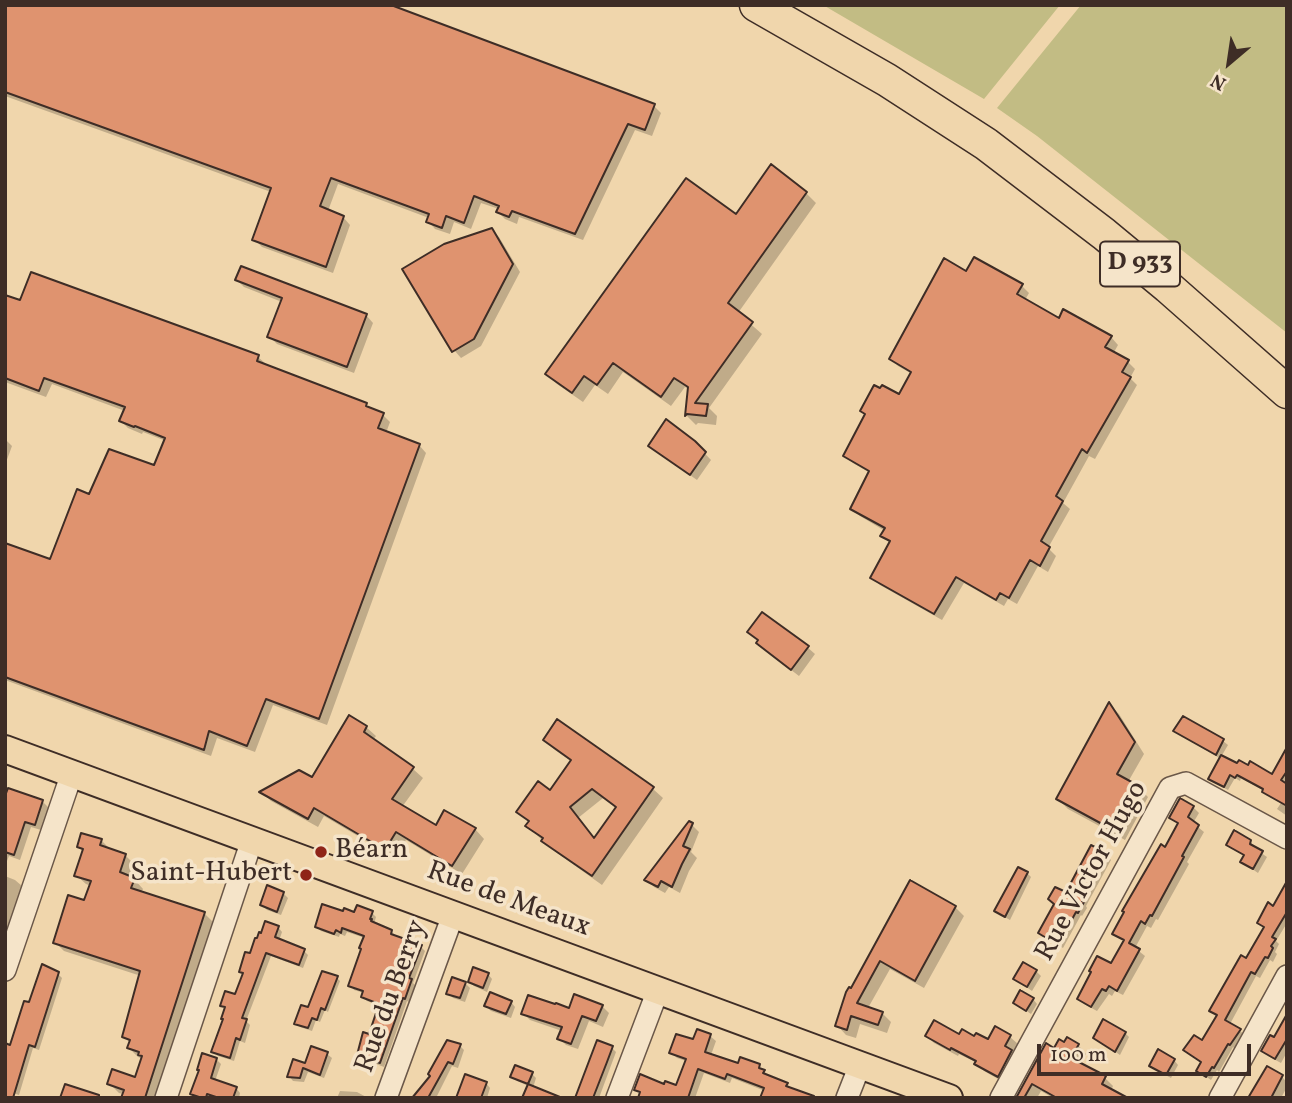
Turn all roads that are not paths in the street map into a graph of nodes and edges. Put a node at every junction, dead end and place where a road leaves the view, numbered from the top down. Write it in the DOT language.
graph roads {
  1 [pos="756,5"];
  2 [pos="797,5"];
  3 [pos="955,112"];
  4 [pos="992,137"];
  5 [pos="1287,367"];
  6 [pos="1287,392"];
  7 [pos="5,749"];
  8 [pos="72,773"];
  9 [pos="1287,838"];
  10 [pos="252,840"];
  11 [pos="453,915"];
  12 [pos="5,970"];
  13 [pos="1287,976"];
  14 [pos="658,990"];
  15 [pos="860,1065"];
  16 [pos="166,1098"];
  17 [pos="386,1098"];
  18 [pos="617,1098"];
  19 [pos="847,1098"];
  20 [pos="949,1098"];
  21 [pos="1001,1098"];
  22 [pos="1220,1098"];
  1 -- 3 [label="highway, D 933"];
  2 -- 3 [label="highway, D 933"];
  3 -- 4 [label="highway, D 933"];
  4 -- 5 [label="highway, D 933"];
  4 -- 6 [label="highway, D 933"];
  7 -- 8 [label="main road, Rue de Meaux"];
  8 -- 10 [label="main road, Rue de Meaux"];
  8 -- 12 [label="street"];
  9 -- 21 [label="street, Rue Victor Hugo"];
  10 -- 11 [label="main road, Rue de Meaux"];
  10 -- 16 [label="street"];
  11 -- 14 [label="main road, Rue de Meaux"];
  11 -- 17 [label="street, Rue du Berry"];
  13 -- 22 [label="street"];
  14 -- 15 [label="main road, Rue de Meaux"];
  14 -- 18 [label="street"];
  15 -- 19 [label="street"];
  15 -- 20 [label="main road, Rue de Meaux"];
}
